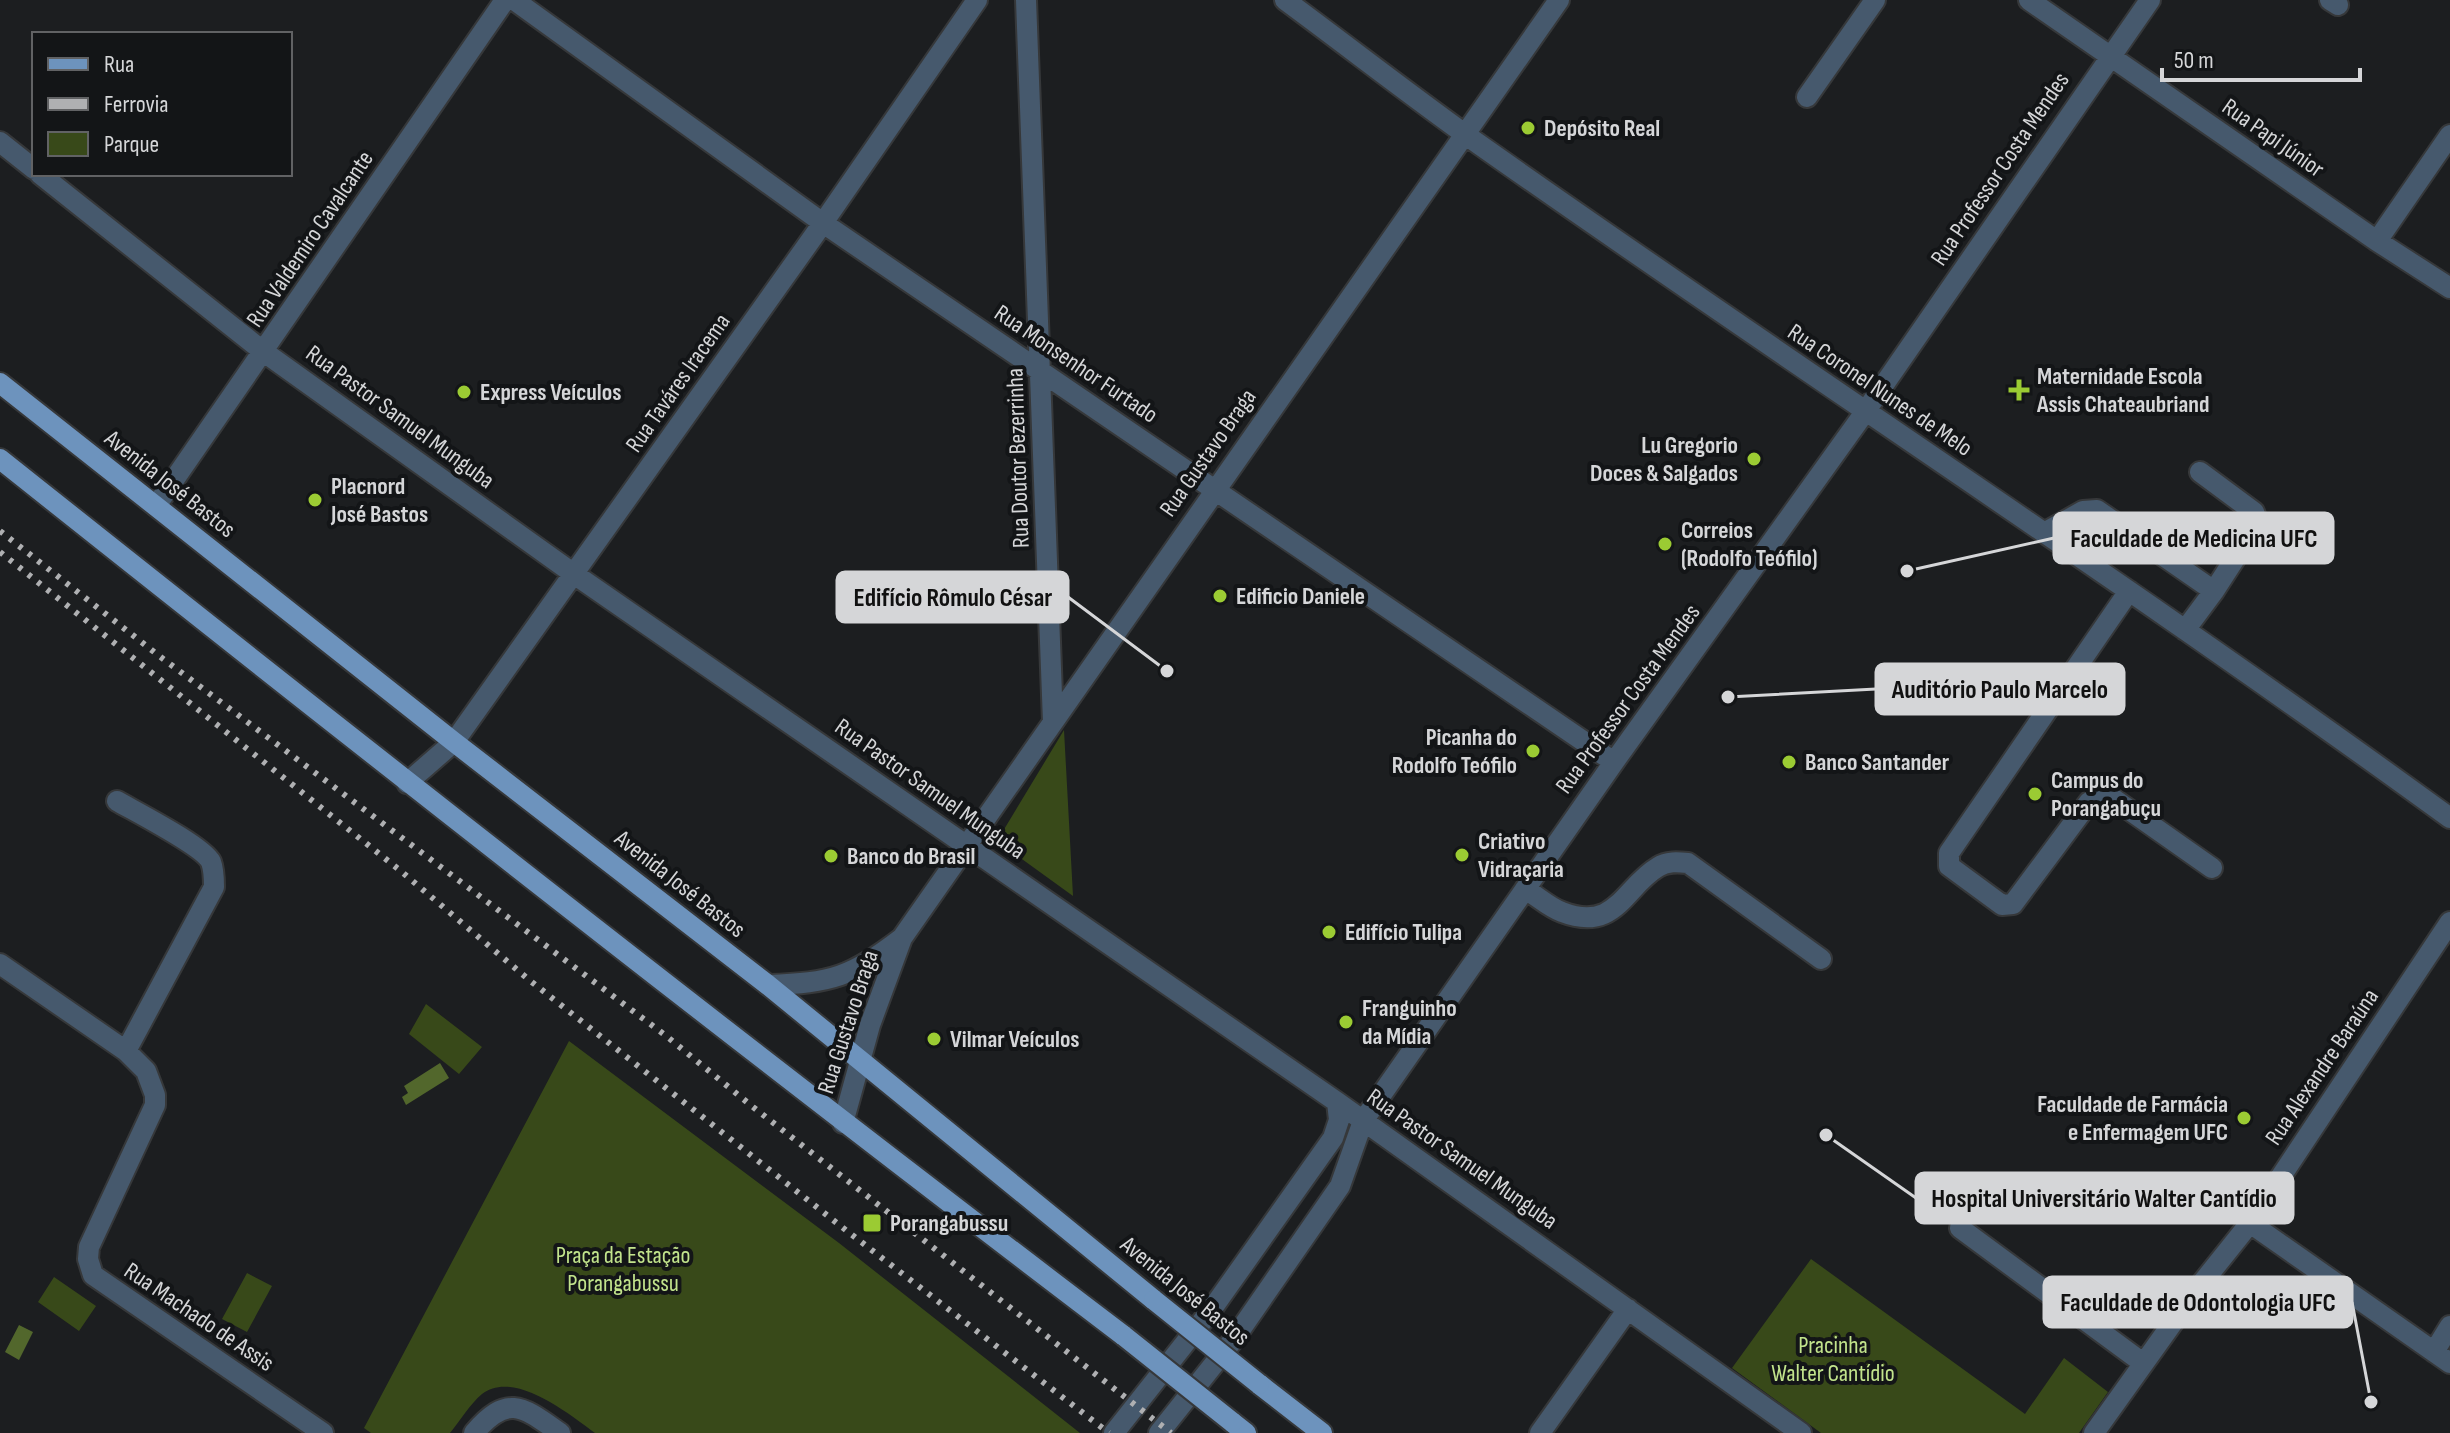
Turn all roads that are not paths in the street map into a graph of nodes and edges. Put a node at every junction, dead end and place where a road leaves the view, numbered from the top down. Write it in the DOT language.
graph roads {
  1 [pos="505,0"];
  2 [pos="514,0"];
  3 [pos="977,0"];
  4 [pos="1026,0"];
  5 [pos="1285,0"];
  6 [pos="1559,0"];
  7 [pos="1875,0"];
  8 [pos="2029,0"];
  9 [pos="2150,0"];
  10 [pos="2109,56"];
  11 [pos="1807,97"];
  12 [pos="1465,133"];
  13 [pos="2450,135"];
  14 [pos="0,142"];
  15 [pos="32,167"];
  16 [pos="43,176"];
  17 [pos="823,223"];
  18 [pos="2377,241"];
  19 [pos="2450,288"];
  20 [pos="264,352"];
  21 [pos="1041,372"];
  22 [pos="0,383"];
  23 [pos="1865,412"];
  24 [pos="0,459"];
  25 [pos="2200,472"];
  26 [pos="1214,489"];
  27 [pos="156,506"];
  28 [pos="2044,533"];
  29 [pos="574,574"];
  30 [pos="2129,591"];
  31 [pos="2214,591"];
  32 [pos="2185,630"];
  33 [pos="1053,722"];
  34 [pos="454,742"];
  35 [pos="1614,762"];
  36 [pos="407,783"];
  37 [pos="117,801"];
  38 [pos="2450,818"];
  39 [pos="966,845"];
  40 [pos="2212,868"];
  41 [pos="1525,889"];
  42 [pos="2450,922"];
  43 [pos="902,938"];
  44 [pos="1821,959"];
  45 [pos="0,964"];
  46 [pos="768,985"];
  47 [pos="126,1051"];
  48 [pos="861,1059"];
  49 [pos="1337,1102"];
  50 [pos="1363,1121"];
  51 [pos="843,1123"];
  52 [pos="2250,1223"];
  53 [pos="1960,1228"];
  54 [pos="1628,1309"];
  55 [pos="2450,1326"];
  56 [pos="2442,1358"];
  57 [pos="2143,1363"];
  58 [pos="1239,1427"];
  59 [pos="323,1433"];
  60 [pos="474,1433"];
  61 [pos="560,1433"];
  62 [pos="1114,1433"];
  63 [pos="1159,1433"];
  64 [pos="1322,1433"];
  65 [pos="1540,1433"];
  66 [pos="1801,1433"];
  67 [pos="2094,1433"];
  1 -- 20 [label="street, Rua Valdemiro Cavalcante"];
  2 -- 17 [label="street, Rua Monsenhor Furtado"];
  3 -- 17 [label="street, Rua Taváres Iracema"];
  4 -- 21 [label="street, Rua Doutor Bezerrinha"];
  5 -- 12 [label="street, Rua Coronel Nunes de Melo"];
  6 -- 12 [label="street, Rua Gustavo Braga"];
  7 -- 11 [label="street"];
  8 -- 10 [label="street, Rua Papi Júnior"];
  9 -- 10 [label="street, Rua Professor Costa Mendes"];
  10 -- 18 [label="street, Rua Papi Júnior"];
  10 -- 23 [label="street, Rua Professor Costa Mendes"];
  12 -- 23 [label="street, Rua Coronel Nunes de Melo"];
  12 -- 26 [label="street, Rua Gustavo Braga"];
  13 -- 18 [label="street"];
  14 -- 15 [label="street"];
  16 -- 20 [label="street, Rua Pastor Samuel Munguba"];
  17 -- 21 [label="street, Rua Monsenhor Furtado"];
  17 -- 29 [label="street, Rua Taváres Iracema"];
  18 -- 19 [label="street, Rua Papi Júnior"];
  20 -- 27 [label="street, Rua Valdemiro Cavalcante"];
  20 -- 29 [label="street, Rua Pastor Samuel Munguba"];
  21 -- 26 [label="street, Rua Monsenhor Furtado"];
  21 -- 33 [label="street, Rua Doutor Bezerrinha"];
  22 -- 27 [label="main road, Avenida José Bastos"];
  23 -- 28 [label="street, Rua Coronel Nunes de Melo"];
  23 -- 35 [label="street, Rua Professor Costa Mendes"];
  24 -- 36 [label="main road"];
  25 -- 31 [label="street"];
  26 -- 33 [label="street, Rua Gustavo Braga"];
  26 -- 35 [label="street, Rua Monsenhor Furtado"];
  27 -- 34 [label="main road, Avenida José Bastos"];
  28 -- 30 [label="street, Rua Coronel Nunes de Melo"];
  28 -- 31 [label="street"];
  29 -- 34 [label="street, Rua Taváres Iracema"];
  29 -- 39 [label="street, Rua Pastor Samuel Munguba"];
  30 -- 32 [label="street, Rua Coronel Nunes de Melo"];
  30 -- 40 [label="street"];
  31 -- 32 [label="street"];
  32 -- 38 [label="street, Rua Coronel Nunes de Melo"];
  33 -- 39 [label="street, Rua Gustavo Braga"];
  34 -- 36 [label="street, Rua Taváres Iracema"];
  34 -- 46 [label="main road, Avenida José Bastos"];
  35 -- 41 [label="street, Rua Professor Costa Mendes"];
  36 -- 51 [label="main road"];
  37 -- 47 [label="street"];
  39 -- 43 [label="street, Rua Gustavo Braga"];
  39 -- 49 [label="street, Rua Pastor Samuel Munguba"];
  41 -- 44 [label="street"];
  41 -- 50 [label="street, Rua Professor Costa Mendes"];
  42 -- 52 [label="street, Rua Alexandre Baraúna"];
  43 -- 46 [label="street, Rua Gustavo Braga"];
  43 -- 48 [label="street, Rua Gustavo Braga"];
  45 -- 47 [label="street, Rua Machado de Assis"];
  46 -- 48 [label="main road, Avenida José Bastos"];
  47 -- 59 [label="street, Rua Machado de Assis"];
  48 -- 51 [label="street, Rua Gustavo Braga"];
  48 -- 64 [label="main road, Avenida José Bastos, bridge"];
  49 -- 50 [label="street, Rua Pastor Samuel Munguba"];
  49 -- 62 [label="street"];
  50 -- 54 [label="street, Rua Pastor Samuel Munguba"];
  50 -- 63 [label="street, Rua Professor Costa Mendes"];
  51 -- 58 [label="main road, bridge"];
  52 -- 56 [label="street"];
  52 -- 57 [label="street, Rua Alexandre Baraúna"];
  53 -- 57 [label="street"];
  54 -- 65 [label="street"];
  54 -- 66 [label="street, Rua Pastor Samuel Munguba"];
  55 -- 56 [label="street"];
  57 -- 67 [label="street, Rua Alexandre Baraúna"];
  60 -- 61 [label="street"];
}
